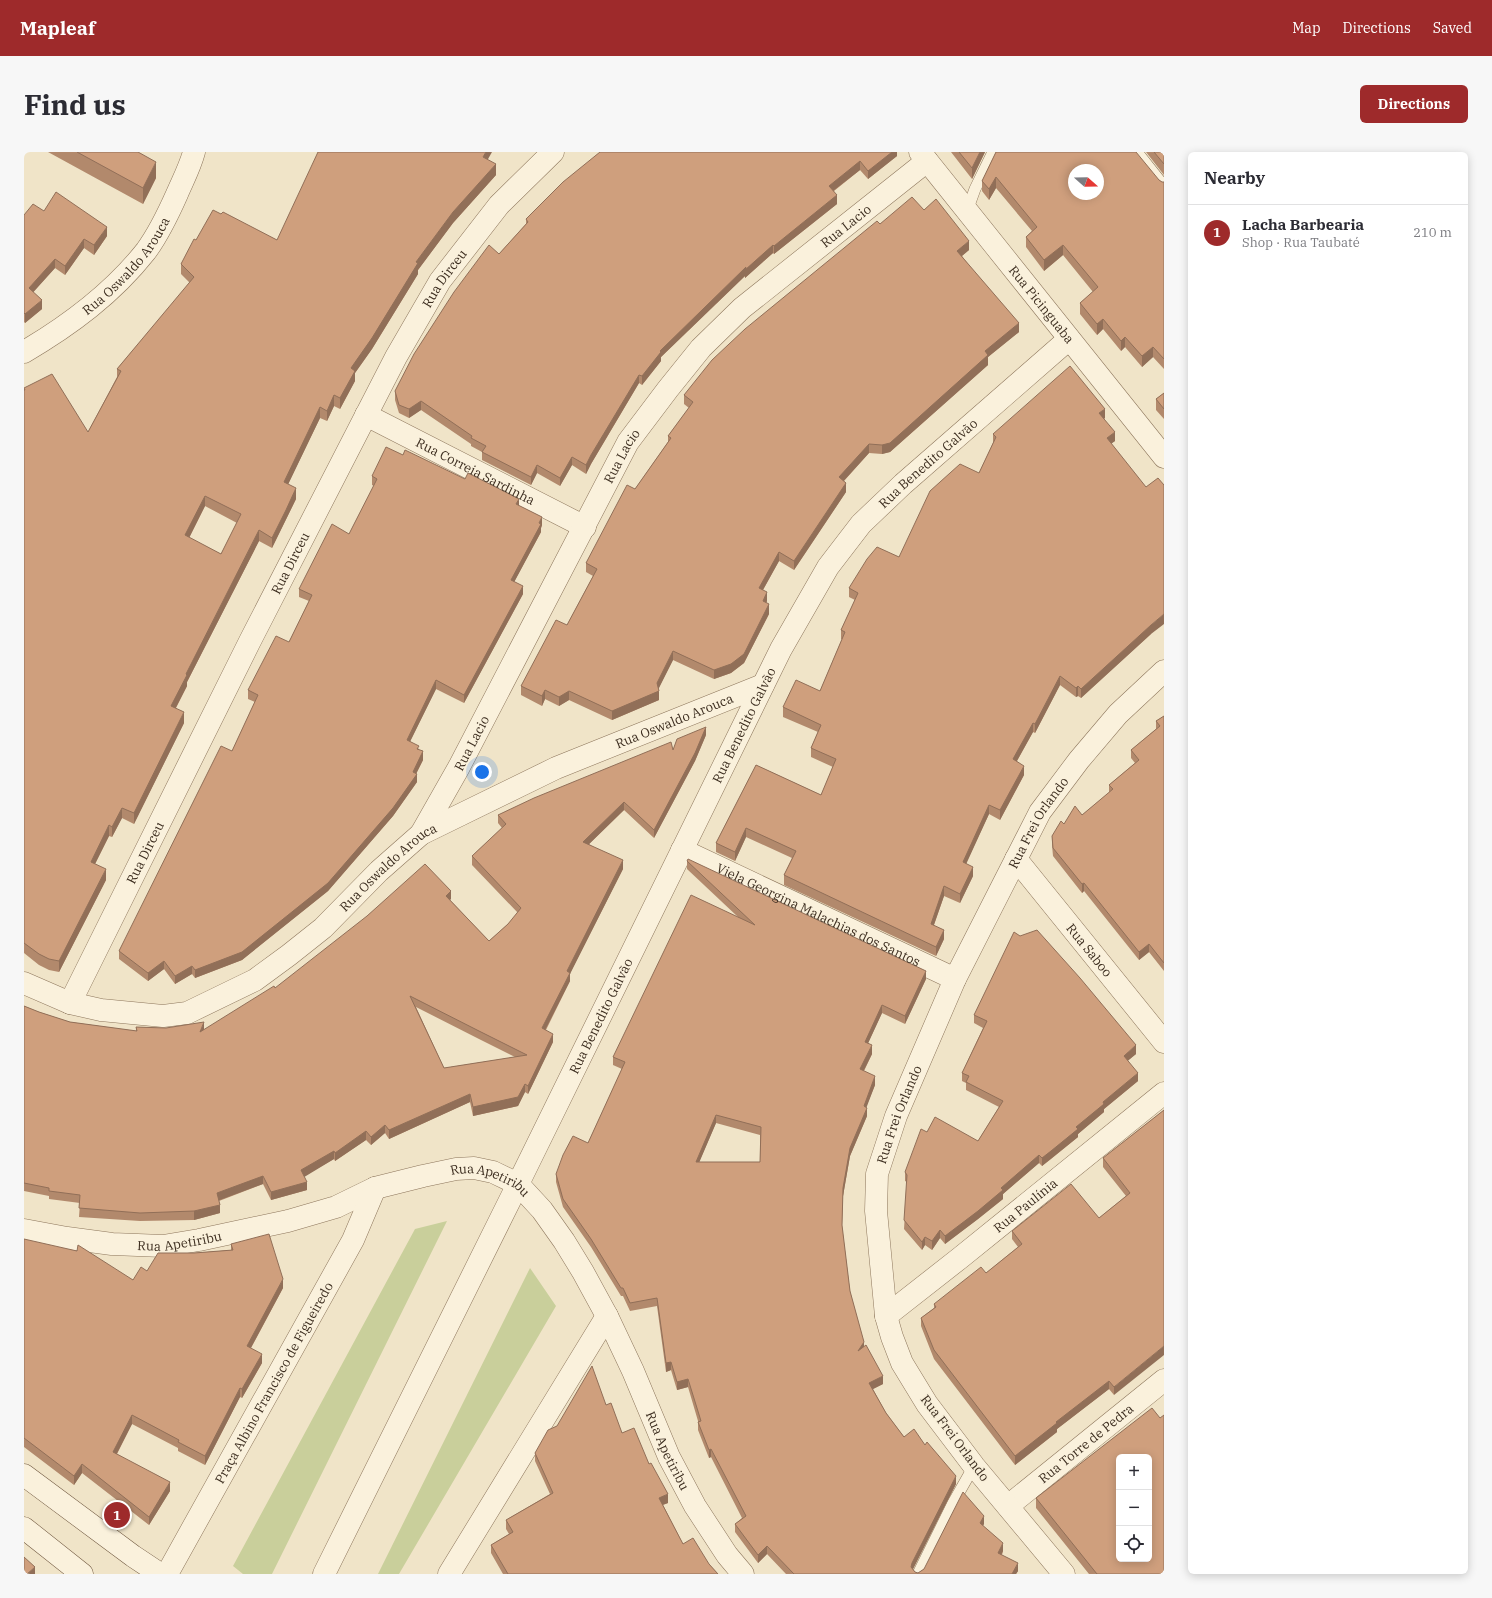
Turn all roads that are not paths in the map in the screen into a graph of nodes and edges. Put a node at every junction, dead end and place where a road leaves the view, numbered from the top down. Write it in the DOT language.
graph roads {
  1 [pos="194,152"];
  2 [pos="553,152"];
  3 [pos="994,152"];
  4 [pos="1136,152"];
  5 [pos="924,156"];
  6 [pos="1164,186"];
  7 [pos="968,211"];
  8 [pos="1070,339"];
  9 [pos="24,352"];
  10 [pos="366,416"];
  11 [pos="1164,457"];
  12 [pos="585,527"];
  13 [pos="1164,671"];
  14 [pos="763,685"];
  15 [pos="421,834"];
  16 [pos="682,850"];
  17 [pos="1016,859"];
  18 [pos="955,979"];
  19 [pos="24,983"];
  20 [pos="70,1003"];
  21 [pos="1164,1042"];
  22 [pos="1164,1093"];
  23 [pos="518,1184"];
  24 [pos="375,1188"];
  25 [pos="24,1230"];
  26 [pos="607,1316"];
  27 [pos="886,1316"];
  28 [pos="1164,1380"];
  29 [pos="974,1466"];
  30 [pos="24,1476"];
  31 [pos="1008,1506"];
  32 [pos="24,1528"];
  33 [pos="454,1571"];
  34 [pos="82,1574"];
  35 [pos="160,1574"];
  36 [pos="168,1574"];
  37 [pos="324,1574"];
  38 [pos="743,1574"];
  39 [pos="918,1574"];
  40 [pos="1064,1574"];
  1 -- 9 [label="street, Rua Oswaldo Arouca"];
  2 -- 10 [label="street, Rua Dirceu"];
  3 -- 7 [label="lane"];
  4 -- 6 [label="lane"];
  5 -- 7 [label="street, Rua Picinguaba"];
  5 -- 12 [label="street, Rua Lacio"];
  7 -- 8 [label="street, Rua Picinguaba"];
  8 -- 11 [label="street, Rua Picinguaba"];
  8 -- 14 [label="street, Rua Benedito Galvão"];
  10 -- 12 [label="street, Rua Correia Sardinha"];
  10 -- 20 [label="street, Rua Dirceu"];
  12 -- 15 [label="street, Rua Lacio"];
  13 -- 17 [label="street, Rua Frei Orlando"];
  14 -- 15 [label="street, Rua Oswaldo Arouca"];
  14 -- 16 [label="street, Rua Benedito Galvão"];
  15 -- 20 [label="street, Rua Oswaldo Arouca"];
  16 -- 18 [label="street, Viela Georgina Malachias dos Santos"];
  16 -- 23 [label="street, Rua Benedito Galvão"];
  17 -- 18 [label="street, Rua Frei Orlando"];
  17 -- 21 [label="street, Rua Saboo"];
  18 -- 27 [label="street, Rua Frei Orlando"];
  19 -- 20 [label="street, Rua Oswaldo Arouca"];
  22 -- 27 [label="street, Rua Paulínia"];
  23 -- 24 [label="street, Rua Apetiribu"];
  23 -- 26 [label="street, Rua Apetiribu"];
  23 -- 37 [label="street"];
  24 -- 25 [label="street, Rua Apetiribu"];
  24 -- 36 [label="street, Praça Albino Francisco de Figueiredo"];
  26 -- 33 [label="street"];
  26 -- 38 [label="street, Rua Apetiribu"];
  27 -- 29 [label="street, Rua Frei Orlando"];
  28 -- 31 [label="street, Rua Torre de Pedra"];
  29 -- 31 [label="street, Rua Frei Orlando"];
  29 -- 39 [label="lane"];
  30 -- 35 [label="street"];
  31 -- 40 [label="street, Rua Frei Orlando"];
  32 -- 34 [label="street"];
}
